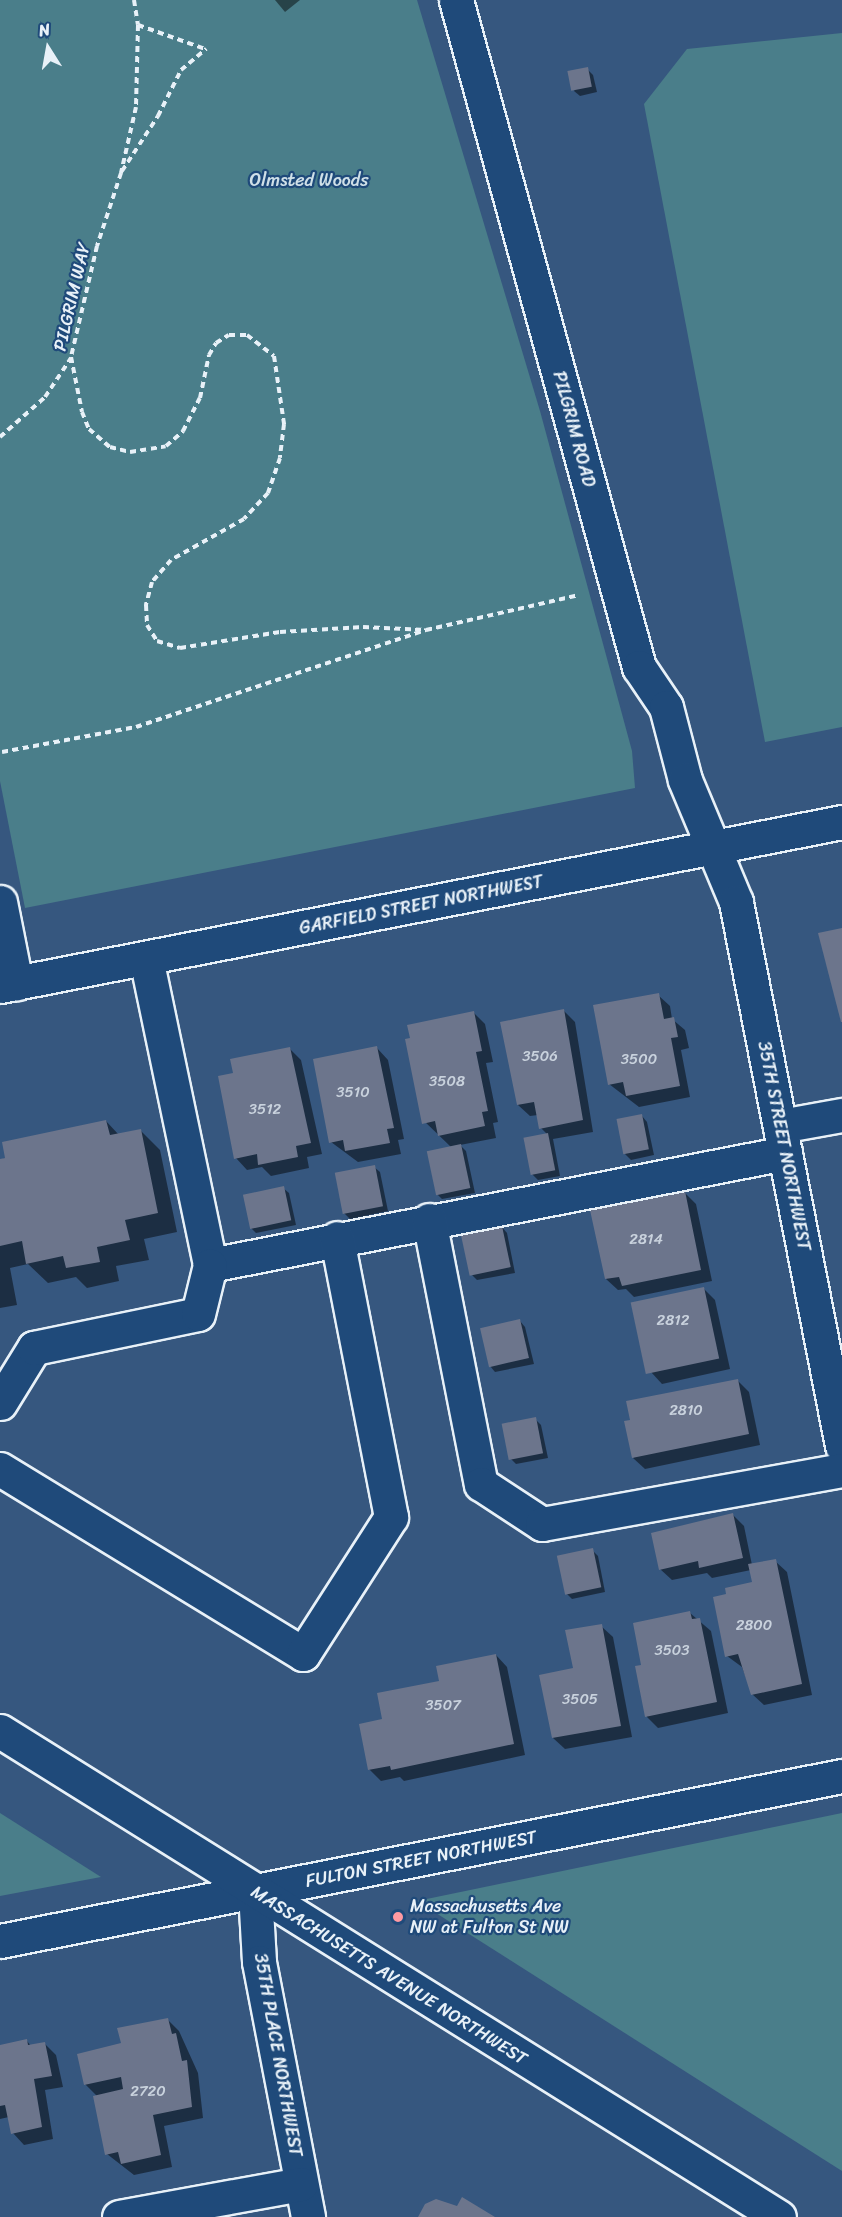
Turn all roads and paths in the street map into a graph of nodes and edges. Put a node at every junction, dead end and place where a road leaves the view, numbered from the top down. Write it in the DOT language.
graph roads {
  1 [pos="134,0"];
  2 [pos="456,0"];
  3 [pos="138,25"];
  4 [pos="121,173"];
  5 [pos="71,357"];
  6 [pos="0,437"];
  7 [pos="585,594"];
  8 [pos="426,630"];
  9 [pos="2,752"];
  10 [pos="842,822"];
  11 [pos="714,848"];
  12 [pos="0,902"];
  13 [pos="146,958"];
  14 [pos="8,985"];
  15 [pos="842,1115"];
  16 [pos="782,1140"];
  17 [pos="417,1222"];
  18 [pos="337,1238"];
  19 [pos="210,1265"];
  20 [pos="0,1403"];
  21 [pos="842,1446"];
  22 [pos="0,1469"];
  23 [pos="842,1470"];
  24 [pos="0,1731"];
  25 [pos="842,1776"];
  26 [pos="255,1892"];
  27 [pos="0,1941"];
  28 [pos="301,2184"];
  29 [pos="119,2217"];
  30 [pos="308,2217"];
  31 [pos="780,2217"];
  1 -- 3 [label="path, PILGRIM WAY"];
  2 -- 11 [label="street, PILGRIM ROAD"];
  3 -- 4 [label="path, PILGRIM WAY"];
  3 -- 4 [label="path"];
  4 -- 5 [label="path, PILGRIM WAY"];
  5 -- 6 [label="path"];
  5 -- 8 [label="path, PILGRIM WAY"];
  7 -- 8 [label="path"];
  8 -- 9 [label="path"];
  10 -- 11 [label="street, GARFIELD STREET NORTHWEST"];
  11 -- 13 [label="street, GARFIELD STREET NORTHWEST"];
  11 -- 16 [label="street, 35TH STREET NORTHWEST"];
  12 -- 14 [label="street"];
  13 -- 14 [label="street, GARFIELD STREET NORTHWEST"];
  13 -- 19 [label="street"];
  15 -- 16 [label="street"];
  16 -- 17 [label="street"];
  16 -- 21 [label="street, 35TH STREET NORTHWEST"];
  17 -- 18 [label="street"];
  17 -- 23 [label="street"];
  18 -- 19 [label="street"];
  18 -- 22 [label="street"];
  19 -- 20 [label="street"];
  24 -- 26 [label="street, MASSACHUSETTS AVENUE NORTHWEST"];
  25 -- 26 [label="street, FULTON STREET NORTHWEST"];
  26 -- 27 [label="street, FULTON STREET NORTHWEST"];
  26 -- 28 [label="street, 35TH PLACE NORTHWEST"];
  26 -- 31 [label="street, MASSACHUSETTS AVENUE NORTHWEST"];
  28 -- 29 [label="street"];
  28 -- 30 [label="street, 35TH PLACE NORTHWEST"];
}
